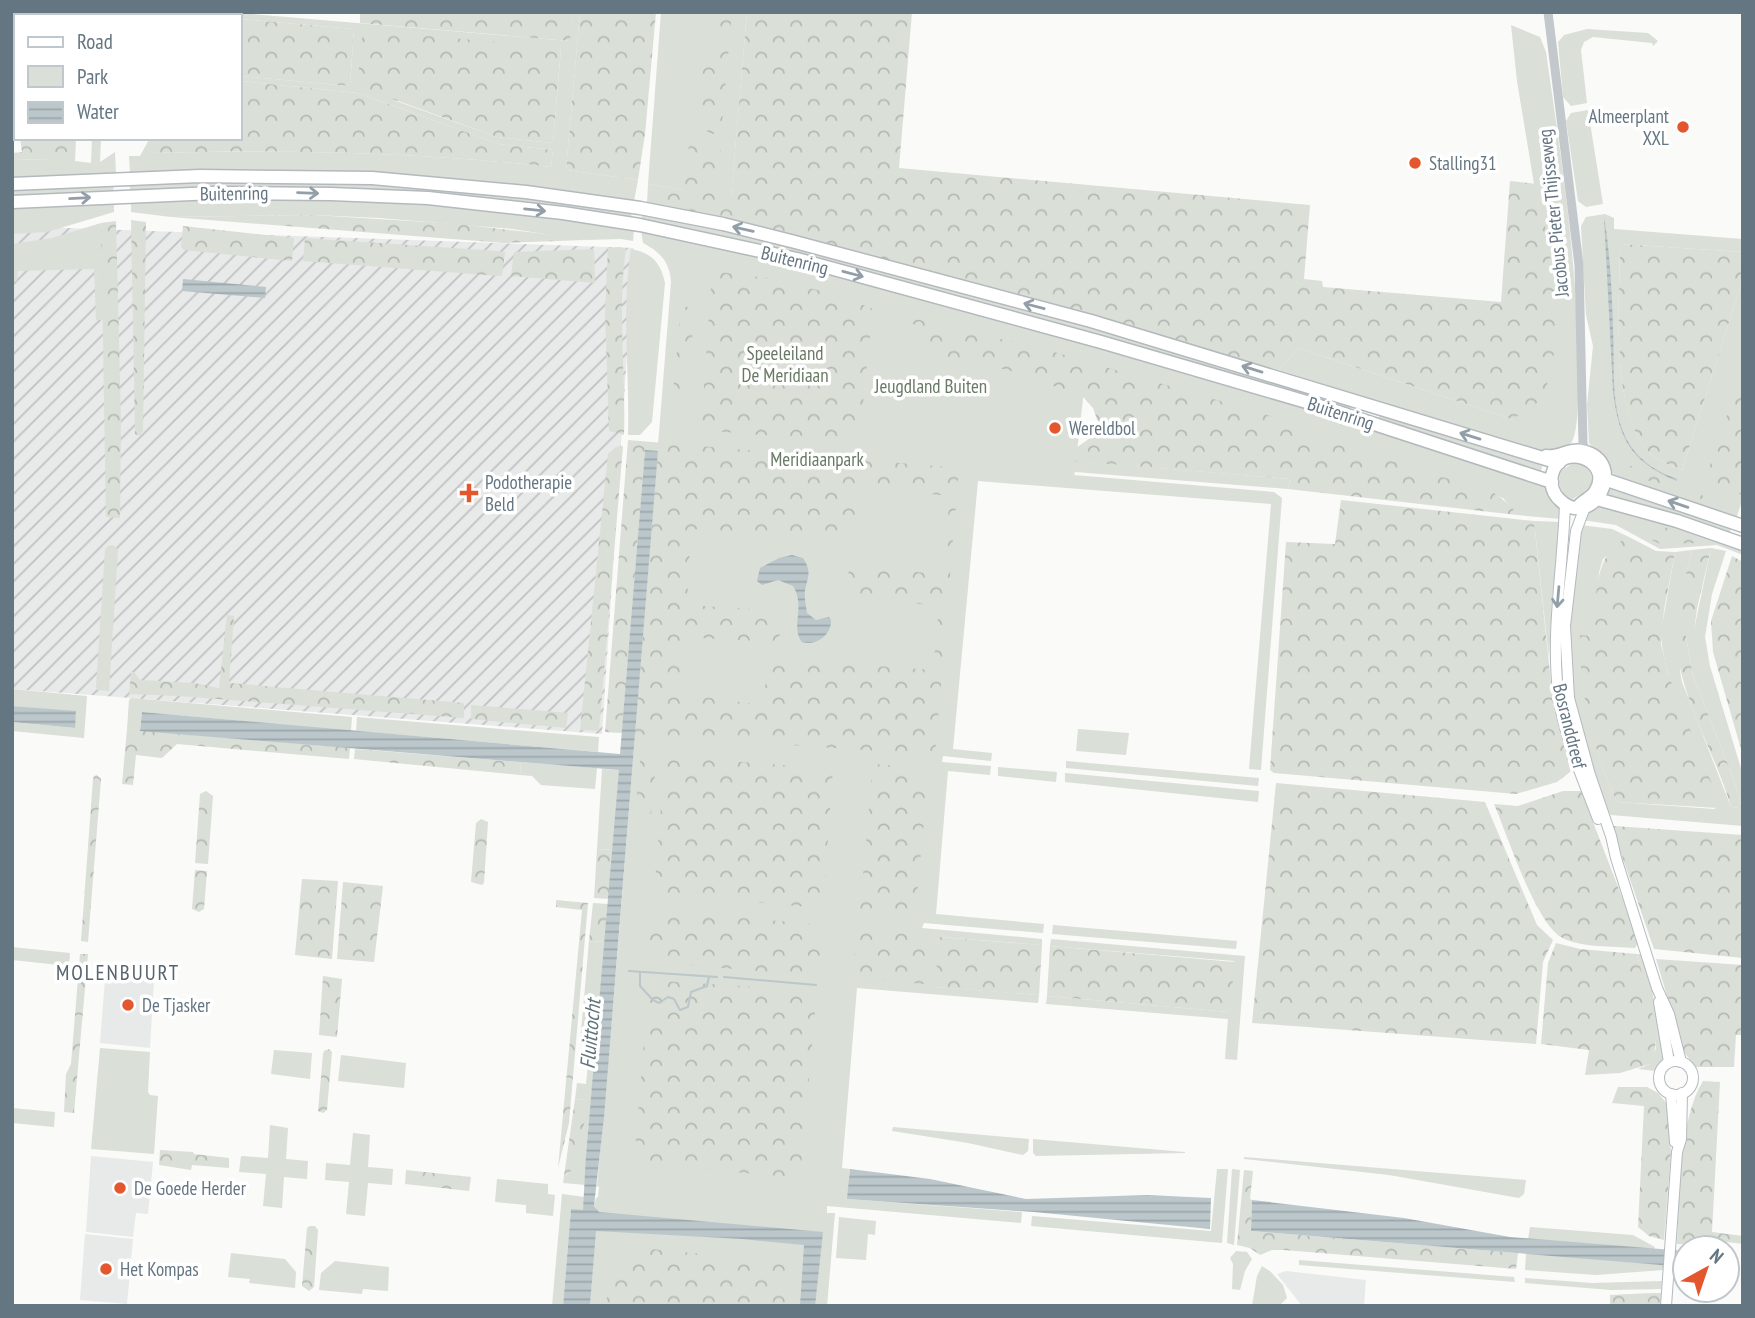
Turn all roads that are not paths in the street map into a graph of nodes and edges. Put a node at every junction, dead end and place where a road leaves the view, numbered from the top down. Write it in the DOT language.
graph roads {
  1 [pos="1548,12"];
  2 [pos="12,184"];
  3 [pos="12,202"];
  4 [pos="1570,455"];
  5 [pos="1603,477"];
  6 [pos="1552,482"];
  7 [pos="1597,499"];
  8 [pos="1576,506"];
  9 [pos="1743,526"];
  10 [pos="1743,544"];
  11 [pos="1616,858"];
  12 [pos="1657,988"];
  13 [pos="1669,1062"];
  14 [pos="1681,1062"];
  15 [pos="1677,1093"];
  16 [pos="1666,1303"];
  1 -- 4 [label="street, Jacobus Pieter Thijsseweg"];
  4 -- 2 [label="highway, Buitenring, one-way"];
  3 -- 6 [label="highway, Buitenring, one-way"];
  4 -- 5 [label="highway"];
  4 -- 6 [label="highway"];
  5 -- 7 [label="highway"];
  5 -- 8 [label="highway"];
  9 -- 5 [label="highway, one-way"];
  6 -- 8 [label="highway"];
  7 -- 8 [label="highway"];
  7 -- 10 [label="highway"];
  8 -- 11 [label="main road, Bosranddreef"];
  8 -- 11 [label="main road, Bosranddreef, one-way"];
  11 -- 12 [label="main road, Bosranddreef"];
  12 -- 13 [label="main road"];
  12 -- 14 [label="main road"];
  13 -- 14 [label="main road"];
  13 -- 15 [label="main road"];
  14 -- 15 [label="main road"];
  15 -- 16 [label="main road"];
}
